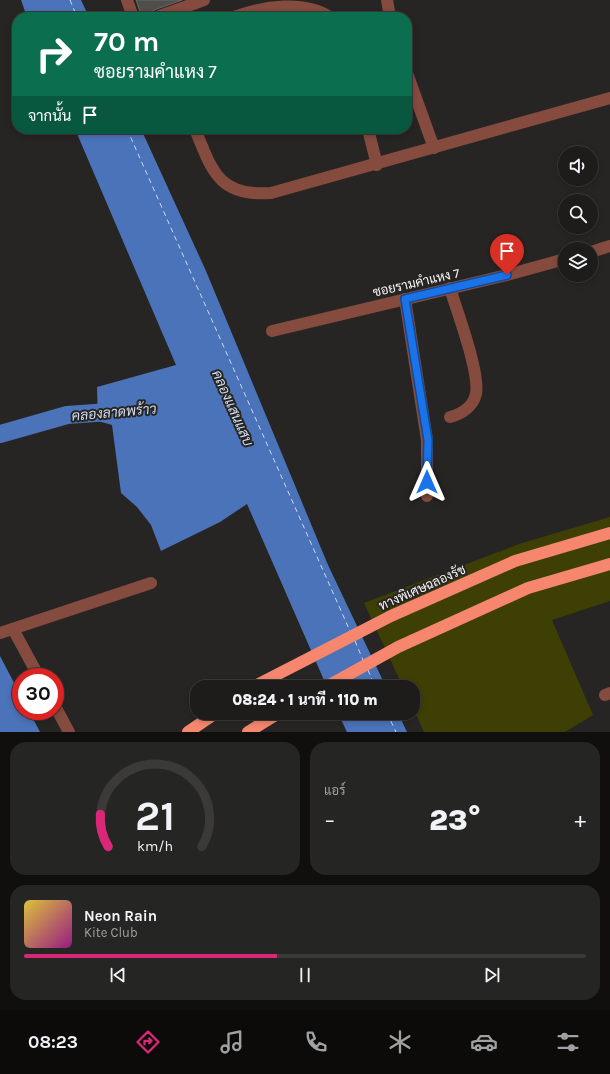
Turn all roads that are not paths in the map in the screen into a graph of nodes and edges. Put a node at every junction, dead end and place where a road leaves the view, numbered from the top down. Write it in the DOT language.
graph roads {
  1 [pos="128,0"];
  2 [pos="204,0"];
  3 [pos="387,0"];
  4 [pos="132,12"];
  5 [pos="171,12"];
  6 [pos="247,12"];
  7 [pos="325,12"];
  8 [pos="389,12"];
  9 [pos="412,87"];
  10 [pos="610,98"];
  11 [pos="197,134"];
  12 [pos="369,134"];
  13 [pos="434,148"];
  14 [pos="377,165"];
  15 [pos="610,246"];
  16 [pos="598,250"];
  17 [pos="558,261"];
  18 [pos="450,288"];
  19 [pos="405,299"];
  20 [pos="272,331"];
  21 [pos="450,417"];
  22 [pos="427,496"];
  23 [pos="610,533"];
  24 [pos="610,564"];
  25 [pos="151,583"];
  26 [pos="13,629"];
  27 [pos="0,633"];
  28 [pos="34,668"];
  29 [pos="267,680"];
  30 [pos="339,680"];
  31 [pos="63,720"];
  32 [pos="206,720"];
  33 [pos="268,720"];
  34 [pos="69,732"];
  35 [pos="188,732"];
  36 [pos="248,732"];
  1 -- 4 [label="street"];
  2 -- 5 [label="street"];
  3 -- 8 [label="street"];
  6 -- 7 [label="street"];
  9 -- 13 [label="street"];
  10 -- 13 [label="street"];
  11 -- 14 [label="street"];
  12 -- 14 [label="street"];
  13 -- 14 [label="street"];
  15 -- 16 [label="street"];
  17 -- 18 [label="street, ซอยรามคำแหง 7"];
  18 -- 19 [label="street, ซอยรามคำแหง 7"];
  18 -- 21 [label="street"];
  19 -- 20 [label="street, ซอยรามคำแหง 7"];
  19 -- 22 [label="street"];
  23 -- 29 [label="highway, ทางพิเศษฉลองรัช"];
  24 -- 30 [label="highway"];
  25 -- 26 [label="street"];
  26 -- 27 [label="street"];
  26 -- 28 [label="street"];
  31 -- 34 [label="street"];
  32 -- 35 [label="highway"];
  33 -- 36 [label="highway"];
}
